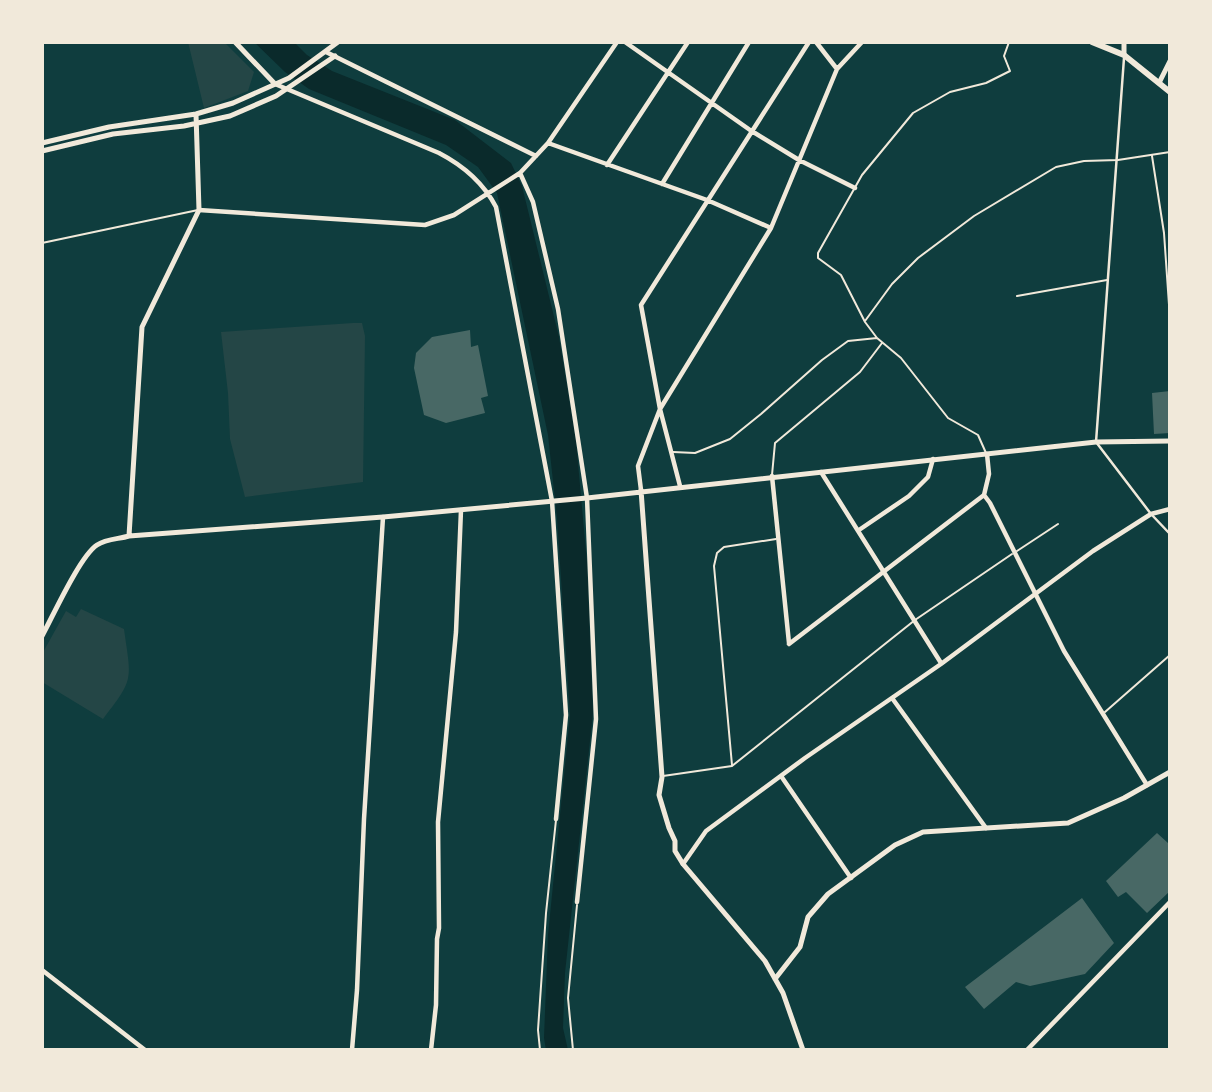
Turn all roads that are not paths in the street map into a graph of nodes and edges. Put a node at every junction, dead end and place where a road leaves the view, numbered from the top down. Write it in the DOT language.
graph roads {
  1 [pos="235,42"];
  2 [pos="338,42"];
  3 [pos="617,42"];
  4 [pos="625,42"];
  5 [pos="688,42"];
  6 [pos="749,42"];
  7 [pos="808,42"];
  8 [pos="817,42"];
  9 [pos="862,42"];
  10 [pos="1009,42"];
  11 [pos="1092,42"];
  12 [pos="1125,42"];
  13 [pos="326,52"];
  14 [pos="1125,55"];
  15 [pos="335,56"];
  16 [pos="1170,61"];
  17 [pos="836,69"];
  18 [pos="668,73"];
  19 [pos="1159,83"];
  20 [pos="275,85"];
  21 [pos="287,89"];
  22 [pos="1170,92"];
  23 [pos="712,103"];
  24 [pos="196,114"];
  25 [pos="197,123"];
  26 [pos="750,130"];
  27 [pos="42,143"];
  28 [pos="548,143"];
  29 [pos="42,151"];
  30 [pos="1170,152"];
  31 [pos="1152,155"];
  32 [pos="536,156"];
  33 [pos="799,160"];
  34 [pos="1118,160"];
  35 [pos="607,164"];
  36 [pos="520,173"];
  37 [pos="662,184"];
  38 [pos="855,188"];
  39 [pos="489,192"];
  40 [pos="707,200"];
  41 [pos="199,210"];
  42 [pos="771,228"];
  43 [pos="42,243"];
  44 [pos="1108,280"];
  45 [pos="1017,296"];
  46 [pos="1170,319"];
  47 [pos="865,322"];
  48 [pos="877,338"];
  49 [pos="882,343"];
  50 [pos="660,409"];
  51 [pos="1170,441"];
  52 [pos="1096,442"];
  53 [pos="673,452"];
  54 [pos="987,454"];
  55 [pos="933,459"];
  56 [pos="821,471"];
  57 [pos="772,476"];
  58 [pos="680,486"];
  59 [pos="641,490"];
  60 [pos="984,495"];
  61 [pos="587,498"];
  62 [pos="552,501"];
  63 [pos="1170,509"];
  64 [pos="461,510"];
  65 [pos="1151,514"];
  66 [pos="383,517"];
  67 [pos="1058,524"];
  68 [pos="858,530"];
  69 [pos="1170,534"];
  70 [pos="129,536"];
  71 [pos="778,538"];
  72 [pos="1013,553"];
  73 [pos="884,571"];
  74 [pos="1034,594"];
  75 [pos="915,620"];
  76 [pos="42,635"];
  77 [pos="1170,655"];
  78 [pos="941,664"];
  79 [pos="892,698"];
  80 [pos="1102,715"];
  81 [pos="732,766"];
  82 [pos="1170,772"];
  83 [pos="781,776"];
  84 [pos="662,777"];
  85 [pos="1147,785"];
  86 [pos="556,819"];
  87 [pos="987,829"];
  88 [pos="683,864"];
  89 [pos="851,878"];
  90 [pos="577,902"];
  91 [pos="1170,902"];
  92 [pos="42,970"];
  93 [pos="775,979"];
  94 [pos="145,1050"];
  95 [pos="352,1050"];
  96 [pos="431,1050"];
  97 [pos="540,1050"];
  98 [pos="573,1050"];
  99 [pos="803,1050"];
  100 [pos="1027,1050"];
  1 -- 20 [label="street"];
  2 -- 13 [label="street"];
  3 -- 28 [label="street"];
  4 -- 18 [label="street"];
  5 -- 18 [label="street"];
  6 -- 23 [label="street"];
  7 -- 26 [label="street"];
  8 -- 17 [label="street"];
  9 -- 17 [label="street"];
  10 -- 38 [label="lane"];
  11 -- 14 [label="main road"];
  12 -- 14 [label="street"];
  13 -- 15 [label="street"];
  13 -- 20 [label="street"];
  14 -- 19 [label="main road"];
  14 -- 34 [label="street"];
  15 -- 21 [label="street"];
  15 -- 32 [label="street"];
  16 -- 19 [label="street"];
  17 -- 33 [label="street"];
  18 -- 23 [label="street"];
  18 -- 35 [label="street"];
  19 -- 22 [label="main road"];
  20 -- 21 [label="street"];
  20 -- 24 [label="street"];
  21 -- 25 [label="street"];
  21 -- 39 [label="street"];
  23 -- 26 [label="street"];
  23 -- 37 [label="street"];
  24 -- 25 [label="street"];
  24 -- 27 [label="street"];
  25 -- 29 [label="street"];
  25 -- 41 [label="street"];
  26 -- 33 [label="street"];
  26 -- 40 [label="street"];
  28 -- 32 [label="street"];
  28 -- 35 [label="street"];
  30 -- 31 [label="lane"];
  31 -- 34 [label="lane"];
  31 -- 46 [label="lane"];
  32 -- 36 [label="street"];
  33 -- 38 [label="street"];
  33 -- 42 [label="street"];
  34 -- 44 [label="street"];
  34 -- 47 [label="lane"];
  35 -- 37 [label="street"];
  36 -- 39 [label="street"];
  36 -- 61 [label="street"];
  37 -- 40 [label="street"];
  38 -- 47 [label="lane"];
  39 -- 41 [label="street"];
  39 -- 62 [label="street"];
  40 -- 42 [label="street"];
  40 -- 50 [label="street"];
  41 -- 43 [label="lane"];
  41 -- 70 [label="street"];
  42 -- 50 [label="street"];
  44 -- 45 [label="lane"];
  44 -- 52 [label="street"];
  47 -- 48 [label="lane"];
  48 -- 49 [label="lane"];
  48 -- 53 [label="lane"];
  49 -- 54 [label="lane"];
  49 -- 57 [label="lane"];
  50 -- 53 [label="street"];
  50 -- 59 [label="street"];
  51 -- 52 [label="street"];
  52 -- 54 [label="street"];
  52 -- 65 [label="street"];
  53 -- 58 [label="street"];
  54 -- 55 [label="street"];
  54 -- 60 [label="street"];
  55 -- 56 [label="street"];
  55 -- 68 [label="street"];
  56 -- 57 [label="street"];
  56 -- 68 [label="street"];
  57 -- 58 [label="street"];
  57 -- 71 [label="street"];
  58 -- 59 [label="street"];
  59 -- 61 [label="street"];
  59 -- 84 [label="street"];
  60 -- 72 [label="street"];
  60 -- 73 [label="street"];
  61 -- 62 [label="street"];
  61 -- 90 [label="street"];
  62 -- 64 [label="street"];
  62 -- 86 [label="street"];
  63 -- 65 [label="street"];
  64 -- 66 [label="street"];
  64 -- 96 [label="street"];
  65 -- 69 [label="street"];
  65 -- 74 [label="street"];
  66 -- 70 [label="street"];
  66 -- 95 [label="street"];
  67 -- 72 [label="lane"];
  68 -- 73 [label="street"];
  70 -- 76 [label="street"];
  71 -- 73 [label="street"];
  71 -- 81 [label="lane"];
  72 -- 74 [label="street"];
  72 -- 75 [label="lane"];
  73 -- 75 [label="street"];
  74 -- 78 [label="street"];
  74 -- 80 [label="street"];
  75 -- 78 [label="street"];
  75 -- 81 [label="lane"];
  77 -- 80 [label="lane"];
  78 -- 79 [label="street"];
  79 -- 83 [label="street"];
  79 -- 87 [label="street"];
  80 -- 85 [label="street"];
  81 -- 84 [label="lane"];
  82 -- 85 [label="street"];
  83 -- 88 [label="street"];
  83 -- 89 [label="street"];
  84 -- 88 [label="street"];
  85 -- 87 [label="street"];
  86 -- 97 [label="lane"];
  87 -- 89 [label="street"];
  88 -- 93 [label="street"];
  89 -- 93 [label="street"];
  90 -- 98 [label="lane"];
  91 -- 100 [label="street"];
  92 -- 94 [label="street"];
  93 -- 99 [label="street"];
}
